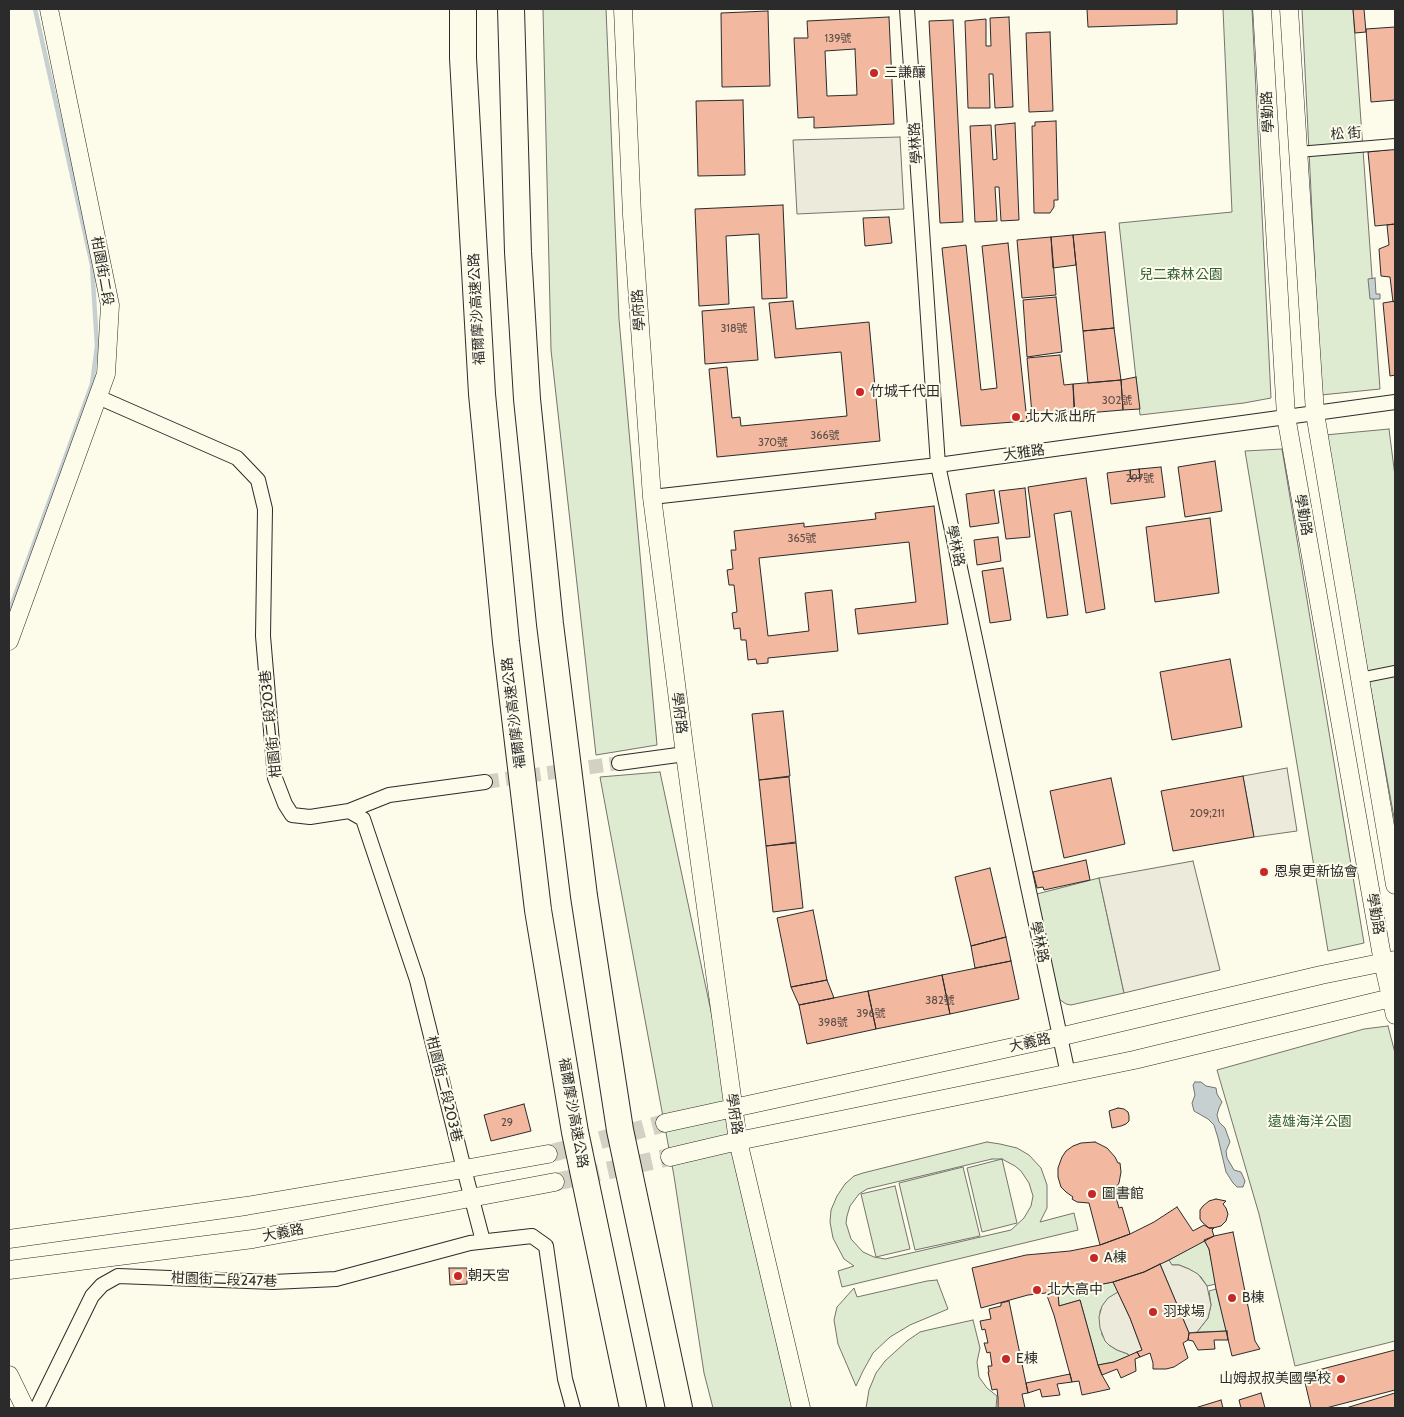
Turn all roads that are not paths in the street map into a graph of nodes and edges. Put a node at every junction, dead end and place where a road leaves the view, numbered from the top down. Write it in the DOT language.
graph roads {
  1 [pos="49,9"];
  2 [pos="463,9"];
  3 [pos="511,9"];
  4 [pos="623,9"];
  5 [pos="907,9"];
  6 [pos="1262,9"];
  7 [pos="1289,9"];
  8 [pos="1395,144"];
  9 [pos="1298,152"];
  10 [pos="98,397"];
  11 [pos="1395,402"];
  12 [pos="1315,412"];
  13 [pos="1286,416"];
  14 [pos="938,465"];
  15 [pos="652,497"];
  16 [pos="9,641"];
  17 [pos="1395,671"];
  18 [pos="1360,678"];
  19 [pos="685,754"];
  20 [pos="619,763"];
  21 [pos="485,782"];
  22 [pos="350,812"];
  23 [pos="1395,885"];
  24 [pos="1389,961"];
  25 [pos="1393,997"];
  26 [pos="1395,1015"];
  27 [pos="1059,1037"];
  28 [pos="1068,1074"];
  29 [pos="733,1108"];
  30 [pos="665,1123"];
  31 [pos="738,1141"];
  32 [pos="548,1154"];
  33 [pos="670,1157"];
  34 [pos="464,1169"];
  35 [pos="555,1182"];
  36 [pos="471,1198"];
  37 [pos="9,1239"];
  38 [pos="483,1241"];
  39 [pos="9,1270"];
  40 [pos="9,1375"];
  41 [pos="25,1408"];
  42 [pos="37,1408"];
  43 [pos="573,1408"];
  44 [pos="633,1408"];
  45 [pos="679,1408"];
  46 [pos="801,1408"];
  1 -- 10 [label="street, 柑園街二段"];
  2 -- 44 [label="highway, 福爾摩沙高速公路"];
  3 -- 45 [label="highway"];
  4 -- 15 [label="street, 學府路"];
  5 -- 14 [label="street, 學林路"];
  6 -- 13 [label="street, 學勤路"];
  7 -- 9 [label="street, 學勤路"];
  8 -- 9 [label="street, 松 街"];
  9 -- 12 [label="street, 學勤路"];
  10 -- 16 [label="street, 柑園街二段"];
  10 -- 22 [label="street, 柑園街二段203巷"];
  11 -- 12 [label="street, 大雅路"];
  12 -- 13 [label="street, 大雅路"];
  12 -- 18 [label="street, 學勤路"];
  13 -- 14 [label="street, 大雅路"];
  13 -- 24 [label="street, 學勤路"];
  14 -- 15 [label="street, 大雅路"];
  14 -- 27 [label="street, 學林路"];
  15 -- 19 [label="street, 學府路"];
  17 -- 18 [label="street"];
  18 -- 23 [label="street, 學勤路"];
  19 -- 20 [label="street"];
  19 -- 29 [label="street, 學府路"];
  21 -- 22 [label="street"];
  22 -- 34 [label="street, 柑園街二段203巷"];
  24 -- 25 [label="street, 學勤路"];
  24 -- 27 [label="street, 大義路"];
  25 -- 26 [label="street, 學勤路"];
  25 -- 28 [label="street"];
  27 -- 28 [label="street, 學林路"];
  27 -- 29 [label="street, 大義路"];
  28 -- 31 [label="street"];
  29 -- 30 [label="street, 大義路"];
  29 -- 31 [label="street, 學府路"];
  31 -- 33 [label="street"];
  31 -- 46 [label="street, 學府路"];
  32 -- 34 [label="street"];
  34 -- 36 [label="street, 柑園街二段203巷"];
  34 -- 37 [label="street"];
  35 -- 36 [label="street, 大義路"];
  36 -- 38 [label="street, 柑園街二段203巷"];
  36 -- 39 [label="street, 大義路"];
  38 -- 42 [label="street, 柑園街二段247巷"];
  38 -- 43 [label="street, 柑園街二段247巷"];
  40 -- 41 [label="street"];
}
